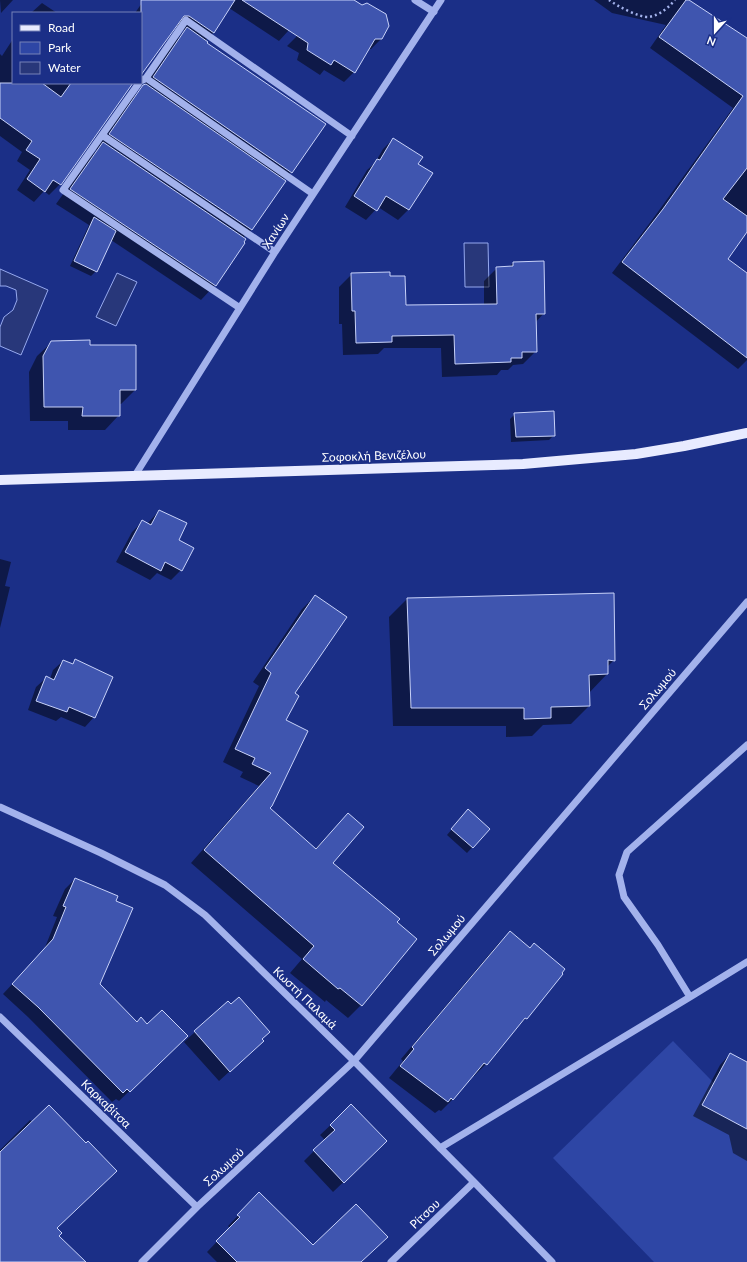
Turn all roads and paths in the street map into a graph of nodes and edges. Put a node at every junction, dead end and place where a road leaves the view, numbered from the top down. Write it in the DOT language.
graph roads {
  1 [pos="415,0"];
  2 [pos="441,0"];
  3 [pos="609,0"];
  4 [pos="675,0"];
  5 [pos="434,12"];
  6 [pos="142,81"];
  7 [pos="140,84"];
  8 [pos="102,135"];
  9 [pos="352,136"];
  10 [pos="314,194"];
  11 [pos="275,252"];
  12 [pos="240,308"];
  13 [pos="747,433"];
  14 [pos="134,477"];
  15 [pos="0,480"];
  16 [pos="747,602"];
  17 [pos="747,745"];
  18 [pos="0,807"];
  19 [pos="747,962"];
  20 [pos="690,997"];
  21 [pos="0,1017"];
  22 [pos="354,1061"];
  23 [pos="440,1148"];
  24 [pos="474,1182"];
  25 [pos="197,1207"];
  26 [pos="142,1262"];
  27 [pos="391,1262"];
  28 [pos="552,1262"];
  1 -- 5 [label="street"];
  2 -- 5 [label="street, Χανίων"];
  3 -- 4 [label="path"];
  5 -- 9 [label="street, Χανίων"];
  6 -- 9 [label="street"];
  6 -- 10 [label="street"];
  7 -- 8 [label="street"];
  8 -- 11 [label="street"];
  8 -- 12 [label="street"];
  9 -- 10 [label="street, Χανίων"];
  10 -- 11 [label="street, Χανίων"];
  11 -- 12 [label="street, Χανίων"];
  12 -- 14 [label="street, Χανίων"];
  13 -- 14 [label="main road, Σοφοκλή Βενιζέλου"];
  14 -- 15 [label="main road, Σοφοκλή Βενιζέλου"];
  16 -- 22 [label="street, Σολωμού"];
  17 -- 20 [label="street"];
  18 -- 22 [label="street, Κωστή Παλαμά"];
  19 -- 20 [label="street"];
  20 -- 23 [label="street"];
  21 -- 25 [label="street, Καρκαβίτσα"];
  22 -- 23 [label="street, Κωστή Παλαμά"];
  22 -- 25 [label="street, Σολωμού"];
  23 -- 24 [label="street, Κωστή Παλαμά"];
  24 -- 27 [label="street, Ρίτσου"];
  24 -- 28 [label="street, Κωστή Παλαμά"];
  25 -- 26 [label="street, Σολωμού"];
}
